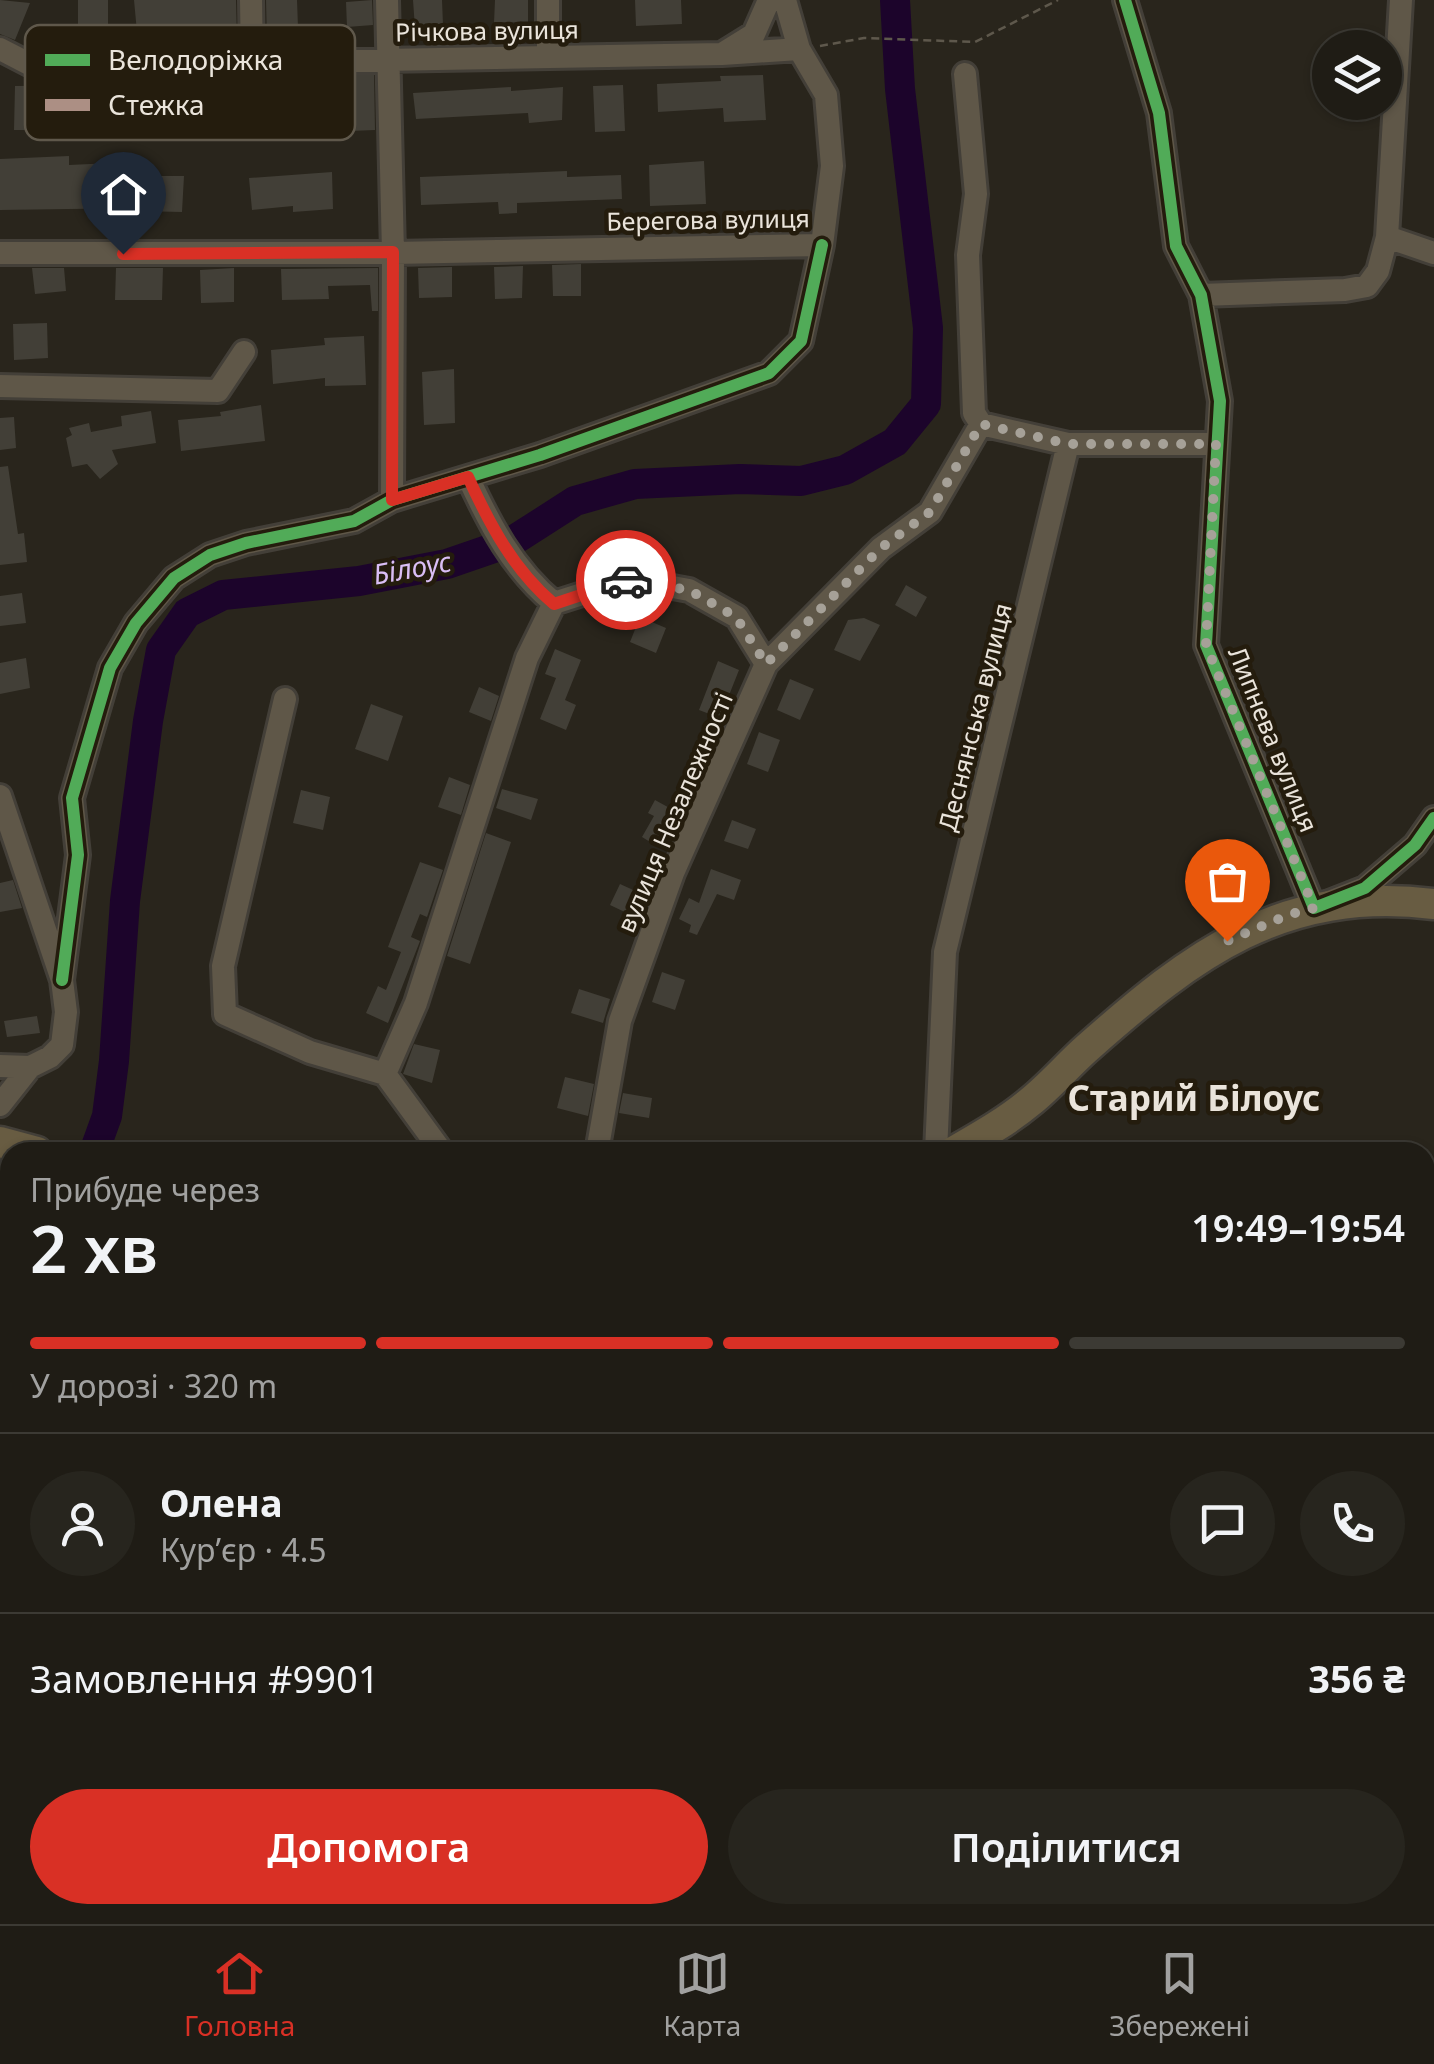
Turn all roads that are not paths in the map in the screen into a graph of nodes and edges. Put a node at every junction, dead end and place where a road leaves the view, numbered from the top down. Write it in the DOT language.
graph roads {
  1 [pos="251,0"];
  2 [pos="386,0"];
  3 [pos="548,0"];
  4 [pos="769,0"];
  5 [pos="784,0"];
  6 [pos="1125,0"];
  7 [pos="1401,0"];
  8 [pos="251,25"];
  9 [pos="0,49"];
  10 [pos="799,50"];
  11 [pos="722,54"];
  12 [pos="548,56"];
  13 [pos="388,60"];
  14 [pos="355,61"];
  15 [pos="25,62"];
  16 [pos="965,74"];
  17 [pos="1386,237"];
  18 [pos="822,246"];
  19 [pos="393,252"];
  20 [pos="0,253"];
  21 [pos="1434,253"];
  22 [pos="1201,295"];
  23 [pos="244,352"];
  24 [pos="0,386"];
  25 [pos="981,424"];
  26 [pos="1068,444"];
  27 [pos="1216,444"];
  28 [pos="468,477"];
  29 [pos="392,500"];
  30 [pos="554,604"];
  31 [pos="766,664"];
  32 [pos="285,700"];
  33 [pos="0,796"];
  34 [pos="1434,818"];
  35 [pos="1434,904"];
  36 [pos="1314,908"];
  37 [pos="62,980"];
  38 [pos="0,1066"];
  39 [pos="30,1067"];
  40 [pos="384,1074"];
  41 [pos="0,1106"];
  42 [pos="435,1142"];
  43 [pos="599,1142"];
  44 [pos="936,1142"];
  45 [pos="970,1142"];
  1 -- 8 [label="street"];
  2 -- 13 [label="street"];
  3 -- 12 [label="street"];
  4 -- 11 [label="street"];
  5 -- 10 [label="street, Берегова вулиця"];
  6 -- 22 [label="street, Липнева вулиця"];
  7 -- 17 [label="street"];
  9 -- 15 [label="street, Річкова вулиця"];
  10 -- 11 [label="street, Річкова вулиця"];
  10 -- 18 [label="street, Берегова вулиця"];
  11 -- 12 [label="street, Річкова вулиця"];
  12 -- 13 [label="street, Річкова вулиця"];
  13 -- 14 [label="street, Річкова вулиця"];
  13 -- 19 [label="street"];
  16 -- 25 [label="street"];
  17 -- 21 [label="street"];
  17 -- 22 [label="street"];
  18 -- 19 [label="street, Берегова вулиця"];
  18 -- 28 [label="street"];
  19 -- 20 [label="street, Берегова вулиця"];
  19 -- 29 [label="street"];
  22 -- 27 [label="street, Липнева вулиця"];
  23 -- 24 [label="street"];
  25 -- 26 [label="street"];
  25 -- 31 [label="street, вулиця Незалежності"];
  26 -- 27 [label="street"];
  26 -- 44 [label="street, Деснянська вулиця"];
  27 -- 36 [label="street, Липнева вулиця"];
  28 -- 29 [label="street"];
  28 -- 30 [label="street"];
  29 -- 37 [label="street"];
  30 -- 31 [label="street"];
  30 -- 40 [label="street"];
  31 -- 43 [label="street, вулиця Незалежності"];
  32 -- 40 [label="street"];
  33 -- 37 [label="street"];
  34 -- 36 [label="street"];
  35 -- 36 [label="main road"];
  36 -- 45 [label="main road"];
  37 -- 39 [label="street"];
  38 -- 39 [label="street"];
  39 -- 41 [label="street"];
  40 -- 42 [label="street"];
}
